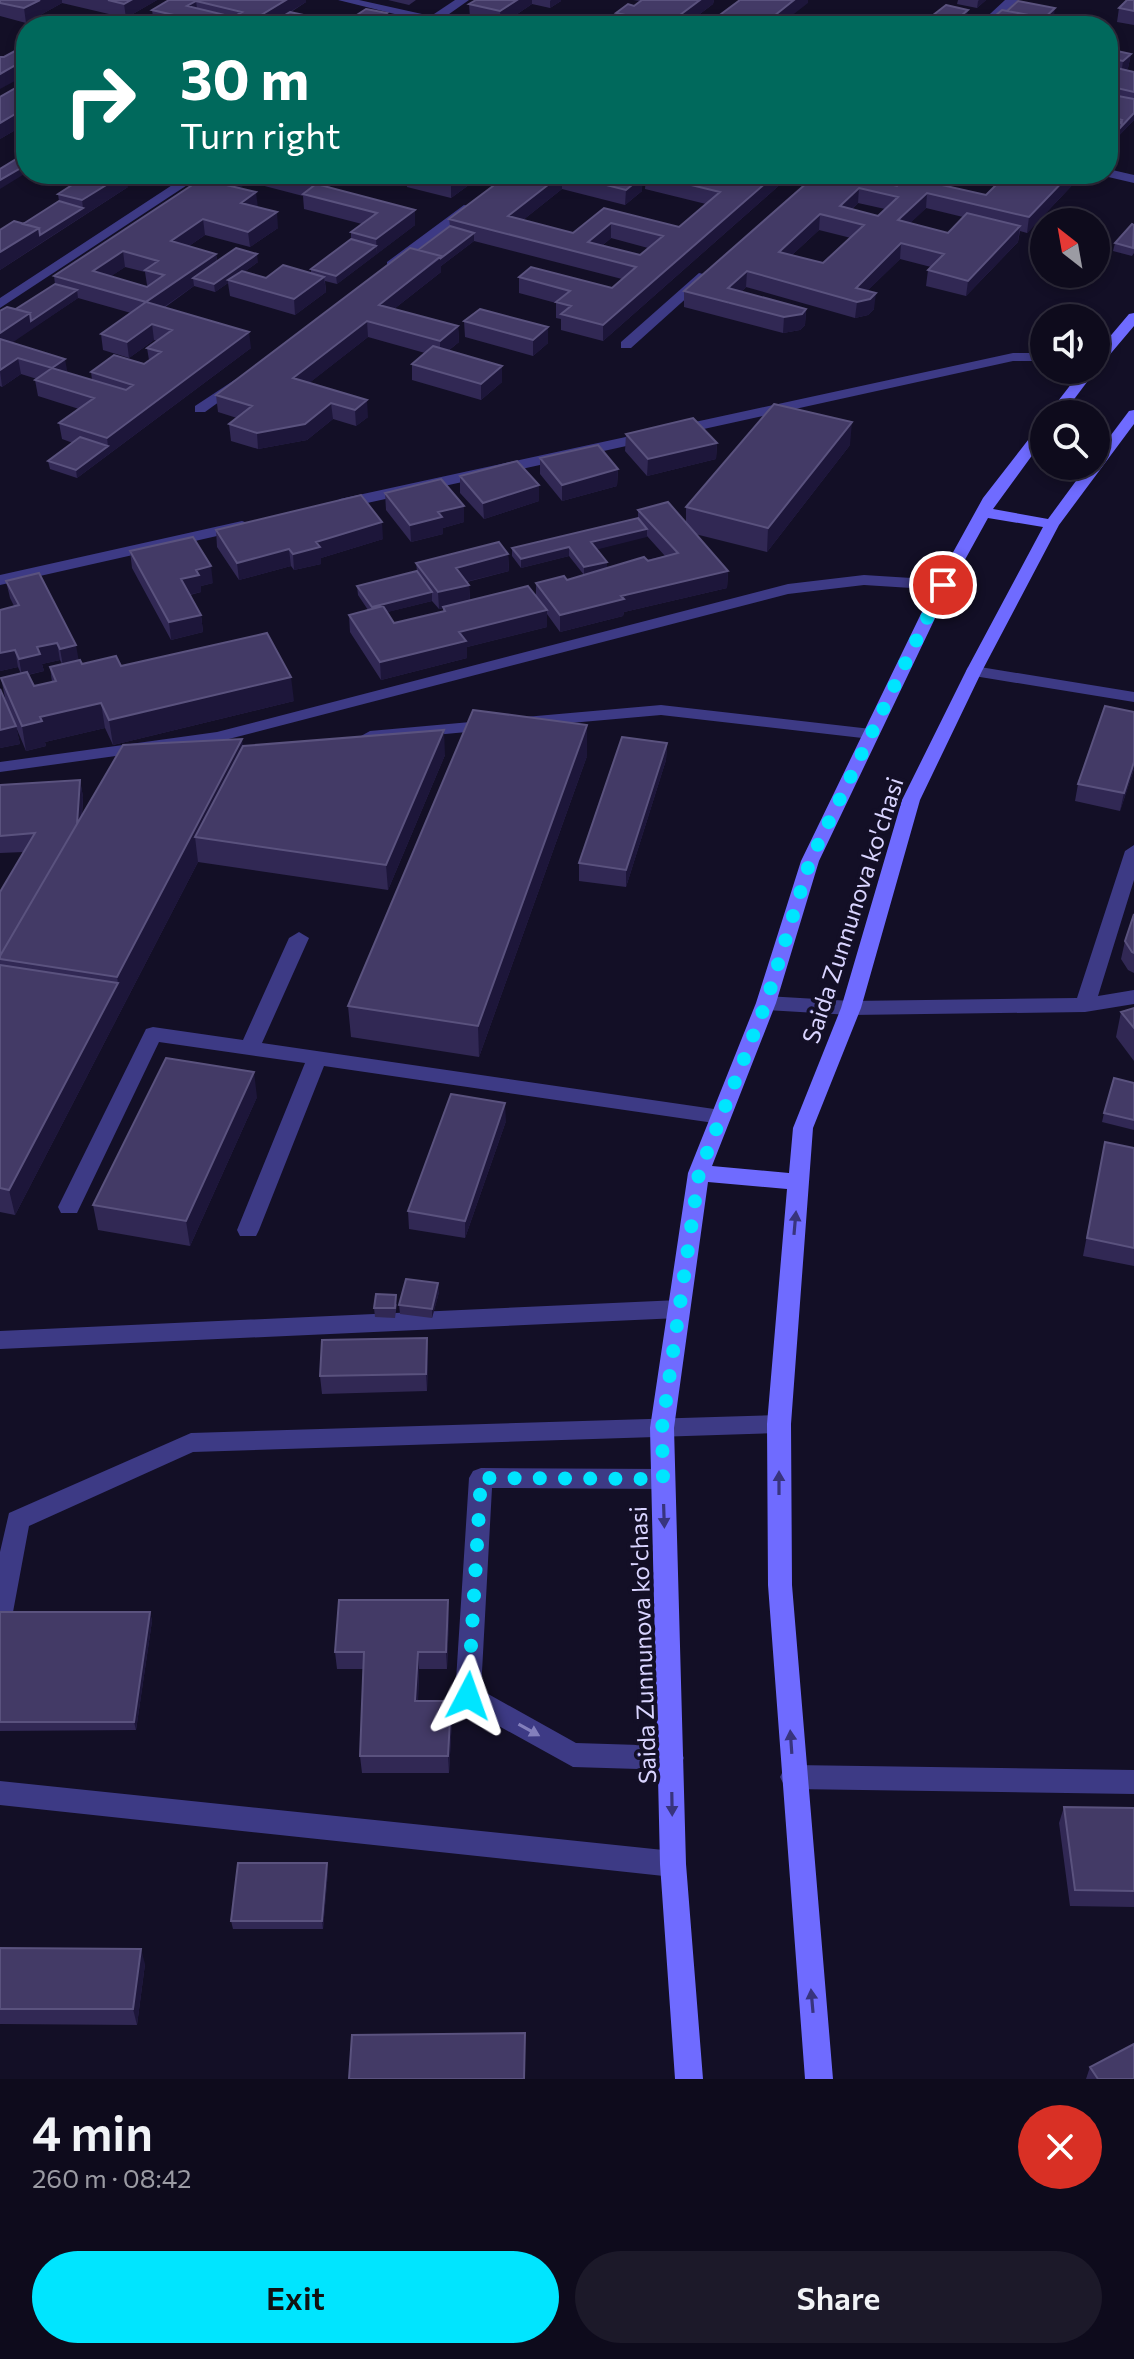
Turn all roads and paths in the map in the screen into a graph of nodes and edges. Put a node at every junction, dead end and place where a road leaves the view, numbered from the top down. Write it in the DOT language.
graph roads {
  1 [pos="184,0"];
  2 [pos="344,0"];
  3 [pos="463,0"];
  4 [pos="1012,0"];
  5 [pos="156,16"];
  6 [pos="402,16"];
  7 [pos="439,16"];
  8 [pos="994,16"];
  9 [pos="183,184"];
  10 [pos="476,202"];
  11 [pos="717,265"];
  12 [pos="376,278"];
  13 [pos="0,304"];
  14 [pos="1134,317"];
  15 [pos="626,345"];
  16 [pos="1110,345"];
  17 [pos="1030,357"];
  18 [pos="251,372"];
  19 [pos="1078,384"];
  20 [pos="1066,400"];
  21 [pos="200,409"];
  22 [pos="1134,414"];
  23 [pos="1110,447"];
  24 [pos="1030,448"];
  25 [pos="1085,480"];
  26 [pos="322,508"];
  27 [pos="983,512"];
  28 [pos="261,522"];
  29 [pos="1052,524"];
  30 [pos="0,580"];
  31 [pos="943,585"];
  32 [pos="974,671"];
  33 [pos="1134,697"];
  34 [pos="871,734"];
  35 [pos="370,736"];
  36 [pos="0,767"];
  37 [pos="1134,851"];
  38 [pos="299,938"];
  39 [pos="1134,997"];
  40 [pos="766,1003"];
  41 [pos="1085,1005"];
  42 [pos="851,1008"];
  43 [pos="250,1048"];
  44 [pos="317,1058"];
  45 [pos="721,1117"];
  46 [pos="699,1173"];
  47 [pos="799,1182"];
  48 [pos="69,1207"];
  49 [pos="248,1230"];
  50 [pos="679,1309"];
  51 [pos="0,1340"];
  52 [pos="779,1424"];
  53 [pos="662,1428"];
  54 [pos="663,1479"];
  55 [pos="1,1612"];
  56 [pos="671,1758"];
  57 [pos="793,1777"];
  58 [pos="1134,1782"];
  59 [pos="0,1793"];
  60 [pos="673,1864"];
  61 [pos="689,2079"];
  62 [pos="819,2079"];
  1 -- 5 [label="street"];
  2 -- 6 [label="street"];
  3 -- 7 [label="street"];
  4 -- 8 [label="street"];
  9 -- 13 [label="street"];
  10 -- 12 [label="street"];
  11 -- 15 [label="street"];
  14 -- 16 [label="main road"];
  17 -- 26 [label="street"];
  18 -- 21 [label="street"];
  19 -- 20 [label="main road"];
  22 -- 23 [label="main road, Saida Zunnunova ko'chasi"];
  24 -- 27 [label="main road, Saida Zunnunova ko'chasi"];
  25 -- 29 [label="main road, Saida Zunnunova ko'chasi"];
  27 -- 29 [label="main road"];
  27 -- 31 [label="main road, Saida Zunnunova ko'chasi"];
  28 -- 30 [label="street"];
  29 -- 32 [label="main road, Saida Zunnunova ko'chasi"];
  31 -- 34 [label="main road, Saida Zunnunova ko'chasi"];
  31 -- 36 [label="street"];
  32 -- 33 [label="street"];
  32 -- 42 [label="main road, Saida Zunnunova ko'chasi"];
  34 -- 35 [label="street"];
  34 -- 40 [label="main road, Saida Zunnunova ko'chasi"];
  37 -- 41 [label="street"];
  38 -- 43 [label="street"];
  39 -- 41 [label="street"];
  40 -- 42 [label="street"];
  40 -- 45 [label="main road, Saida Zunnunova ko'chasi"];
  41 -- 42 [label="street"];
  42 -- 47 [label="main road, Saida Zunnunova ko'chasi"];
  43 -- 44 [label="street"];
  43 -- 48 [label="street"];
  44 -- 45 [label="street"];
  44 -- 49 [label="street"];
  45 -- 46 [label="main road, Saida Zunnunova ko'chasi"];
  46 -- 47 [label="main road"];
  46 -- 50 [label="main road, Saida Zunnunova ko'chasi"];
  52 -- 47 [label="main road, Saida Zunnunova ko'chasi, one-way"];
  50 -- 51 [label="street"];
  50 -- 53 [label="main road, Saida Zunnunova ko'chasi"];
  52 -- 53 [label="street"];
  57 -- 52 [label="main road, Saida Zunnunova ko'chasi, one-way"];
  53 -- 54 [label="main road, Saida Zunnunova ko'chasi"];
  53 -- 55 [label="street"];
  54 -- 56 [label="main road, Saida Zunnunova ko'chasi, one-way"];
  54 -- 56 [label="street, one-way"];
  56 -- 60 [label="main road, Saida Zunnunova ko'chasi, one-way"];
  57 -- 58 [label="street"];
  62 -- 57 [label="main road, Saida Zunnunova ko'chasi, one-way"];
  59 -- 60 [label="street"];
  60 -- 61 [label="main road, Saida Zunnunova ko'chasi"];
}
